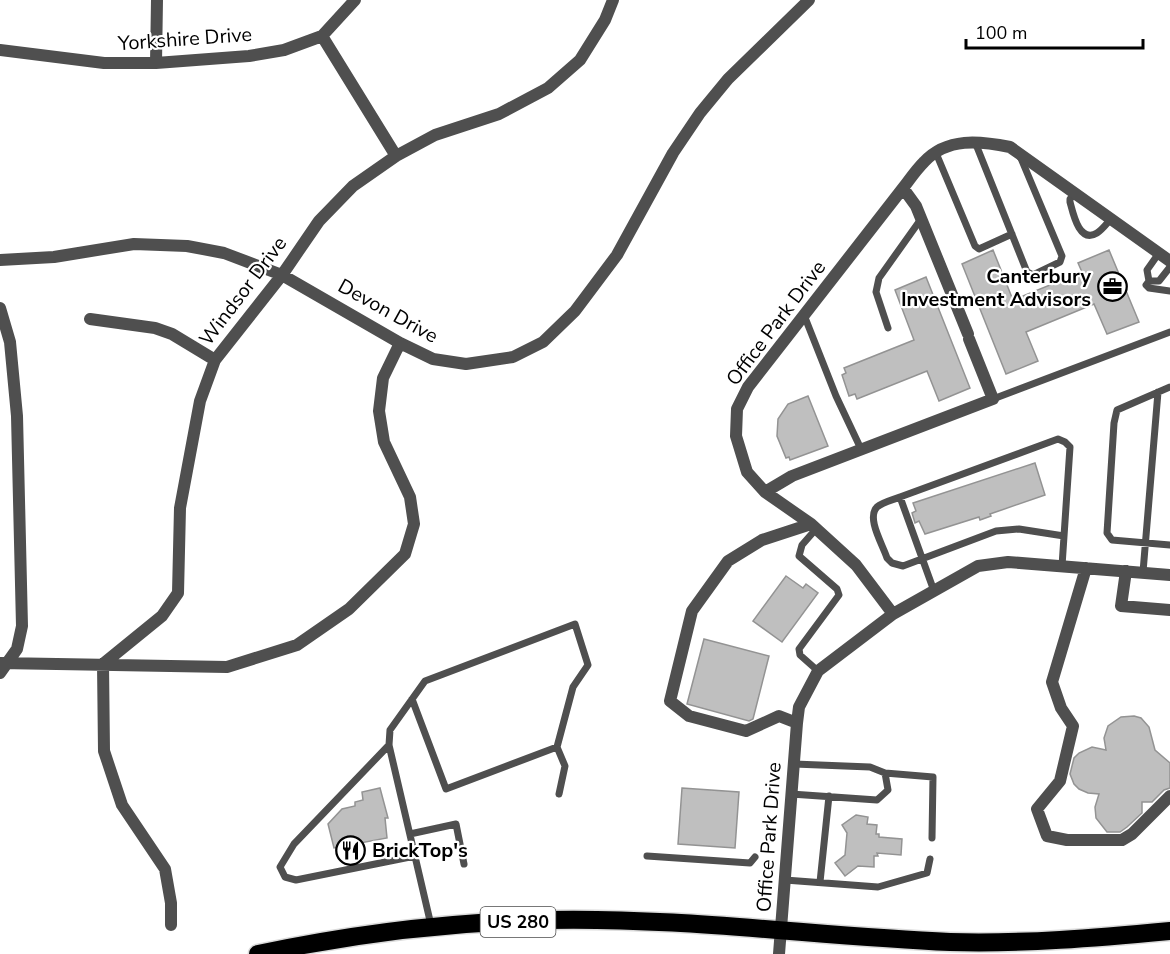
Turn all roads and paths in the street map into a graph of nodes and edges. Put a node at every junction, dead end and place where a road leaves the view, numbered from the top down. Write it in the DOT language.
graph roads {
  1 [pos="157,0"];
  2 [pos="355,0"];
  3 [pos="613,0"];
  4 [pos="809,0"];
  5 [pos="322,36"];
  6 [pos="0,50"];
  7 [pos="156,63"];
  8 [pos="974,141"];
  9 [pos="936,153"];
  10 [pos="1019,153"];
  11 [pos="396,156"];
  12 [pos="903,188"];
  13 [pos="1075,194"];
  14 [pos="921,219"];
  15 [pos="1111,219"];
  16 [pos="1012,234"];
  17 [pos="1159,254"];
  18 [pos="0,260"];
  19 [pos="1170,261"];
  20 [pos="1170,267"];
  21 [pos="282,275"];
  22 [pos="1149,281"];
  23 [pos="1170,291"];
  24 [pos="0,308"];
  25 [pos="804,315"];
  26 [pos="90,319"];
  27 [pos="888,328"];
  28 [pos="1170,332"];
  29 [pos="400,343"];
  30 [pos="215,360"];
  31 [pos="1170,387"];
  32 [pos="1158,392"];
  33 [pos="993,399"];
  34 [pos="861,449"];
  35 [pos="765,492"];
  36 [pos="900,497"];
  37 [pos="813,527"];
  38 [pos="1064,536"];
  39 [pos="1145,544"];
  40 [pos="1170,545"];
  41 [pos="920,558"];
  42 [pos="1062,566"];
  43 [pos="1086,568"];
  44 [pos="1126,571"];
  45 [pos="1143,573"];
  46 [pos="1170,574"];
  47 [pos="934,591"];
  48 [pos="1170,610"];
  49 [pos="892,614"];
  50 [pos="103,664"];
  51 [pos="2,666"];
  52 [pos="818,671"];
  53 [pos="412,699"];
  54 [pos="797,723"];
  55 [pos="388,745"];
  56 [pos="557,747"];
  57 [pos="794,764"];
  58 [pos="881,771"];
  59 [pos="559,794"];
  60 [pos="792,794"];
  61 [pos="828,796"];
  62 [pos="1170,796"];
  63 [pos="410,834"];
  64 [pos="932,838"];
  65 [pos="415,856"];
  66 [pos="647,856"];
  67 [pos="755,856"];
  68 [pos="930,859"];
  69 [pos="464,864"];
  70 [pos="785,880"];
  71 [pos="820,882"];
  72 [pos="171,925"];
  73 [pos="432,927"];
  74 [pos="781,930"];
  75 [pos="1170,931"];
  76 [pos="258,954"];
  77 [pos="779,954"];
  1 -- 7 [label="street"];
  2 -- 5 [label="street, Yorkshire Drive"];
  3 -- 11 [label="street, Windsor Drive"];
  4 -- 29 [label="street, Devon Drive"];
  5 -- 7 [label="street, Yorkshire Drive"];
  5 -- 11 [label="street"];
  6 -- 7 [label="street, Yorkshire Drive"];
  8 -- 9 [label="street, Office Park Drive"];
  8 -- 10 [label="street, Office Park Drive"];
  8 -- 16 [label="lane"];
  9 -- 12 [label="street, Office Park Drive"];
  9 -- 16 [label="lane"];
  10 -- 13 [label="street, Office Park Drive"];
  10 -- 16 [label="lane"];
  11 -- 21 [label="street, Windsor Drive"];
  12 -- 14 [label="street"];
  12 -- 25 [label="street, Office Park Drive"];
  13 -- 15 [label="street, Office Park Drive"];
  13 -- 15 [label="lane"];
  14 -- 27 [label="lane"];
  14 -- 33 [label="street"];
  15 -- 17 [label="street, Office Park Drive"];
  17 -- 19 [label="street, Office Park Drive"];
  17 -- 22 [label="lane"];
  18 -- 21 [label="street, Devon Drive"];
  20 -- 22 [label="lane"];
  21 -- 29 [label="street, Devon Drive"];
  21 -- 30 [label="street, Windsor Drive"];
  22 -- 23 [label="lane"];
  24 -- 51 [label="street"];
  25 -- 34 [label="lane"];
  25 -- 35 [label="street, Office Park Drive"];
  26 -- 30 [label="street"];
  28 -- 33 [label="lane"];
  29 -- 50 [label="street"];
  30 -- 50 [label="street, Windsor Drive"];
  31 -- 32 [label="lane"];
  32 -- 39 [label="lane"];
  32 -- 39 [label="lane"];
  33 -- 34 [label="street"];
  34 -- 35 [label="street"];
  35 -- 37 [label="street, Office Park Drive"];
  36 -- 38 [label="lane"];
  36 -- 41 [label="lane"];
  36 -- 41 [label="lane"];
  37 -- 49 [label="street, Office Park Drive"];
  37 -- 52 [label="lane"];
  37 -- 54 [label="street"];
  38 -- 41 [label="lane"];
  38 -- 42 [label="lane"];
  39 -- 40 [label="lane"];
  39 -- 45 [label="lane"];
  41 -- 47 [label="lane"];
  42 -- 43 [label="street, Office Park Drive"];
  42 -- 47 [label="street, Office Park Drive"];
  43 -- 44 [label="street, Office Park Drive"];
  43 -- 62 [label="street"];
  44 -- 45 [label="street, Office Park Drive"];
  44 -- 48 [label="street"];
  45 -- 46 [label="street, Office Park Drive"];
  47 -- 49 [label="street, Office Park Drive"];
  49 -- 52 [label="street, Office Park Drive"];
  50 -- 51 [label="street"];
  50 -- 72 [label="street"];
  52 -- 54 [label="street, Office Park Drive"];
  53 -- 55 [label="lane"];
  53 -- 56 [label="lane"];
  53 -- 56 [label="lane"];
  54 -- 57 [label="street, Office Park Drive"];
  55 -- 63 [label="lane"];
  55 -- 65 [label="lane"];
  56 -- 59 [label="lane"];
  57 -- 58 [label="lane"];
  57 -- 60 [label="street, Office Park Drive"];
  58 -- 61 [label="lane"];
  58 -- 64 [label="lane"];
  60 -- 61 [label="lane"];
  60 -- 70 [label="street, Office Park Drive"];
  61 -- 71 [label="lane"];
  63 -- 65 [label="lane"];
  63 -- 69 [label="lane"];
  65 -- 73 [label="lane"];
  66 -- 67 [label="lane"];
  68 -- 71 [label="lane"];
  70 -- 71 [label="lane"];
  70 -- 74 [label="street, Office Park Drive"];
  73 -- 74 [label="highway, US 280"];
  73 -- 76 [label="highway, US 280"];
  74 -- 75 [label="highway, US 280"];
  74 -- 77 [label="street, Office Park Drive"];
}
